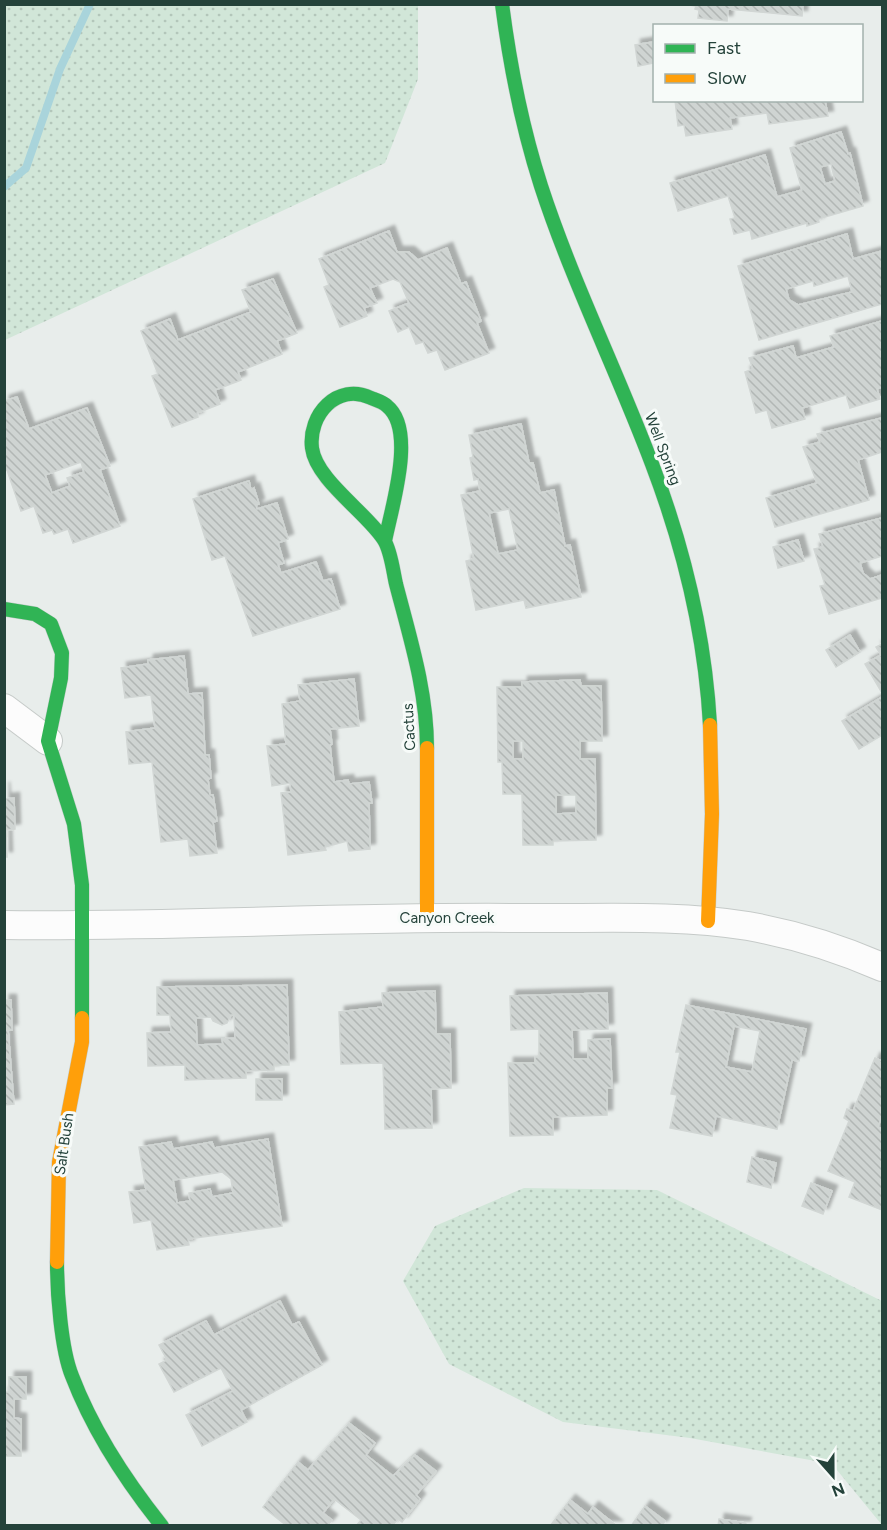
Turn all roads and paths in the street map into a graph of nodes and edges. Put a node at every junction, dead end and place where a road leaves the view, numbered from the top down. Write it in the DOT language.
graph roads {
  1 [pos="502,4"];
  2 [pos="385,541"];
  3 [pos="4,609"];
  4 [pos="4,708"];
  5 [pos="48,741"];
  6 [pos="428,917"];
  7 [pos="708,921"];
  8 [pos="4,925"];
  9 [pos="83,926"];
  10 [pos="882,968"];
  11 [pos="162,1526"];
  1 -- 7 [label="street, Well Spring"];
  2 -- 2 [label="street, Cactus"];
  2 -- 6 [label="street, Cactus"];
  3 -- 5 [label="street, Salt Bush"];
  4 -- 5 [label="street"];
  5 -- 9 [label="street, Salt Bush"];
  6 -- 7 [label="street, Canyon Creek"];
  6 -- 9 [label="street, Canyon Creek"];
  7 -- 10 [label="street, Canyon Creek"];
  8 -- 9 [label="street, Canyon Creek"];
  9 -- 11 [label="street, Salt Bush"];
}
